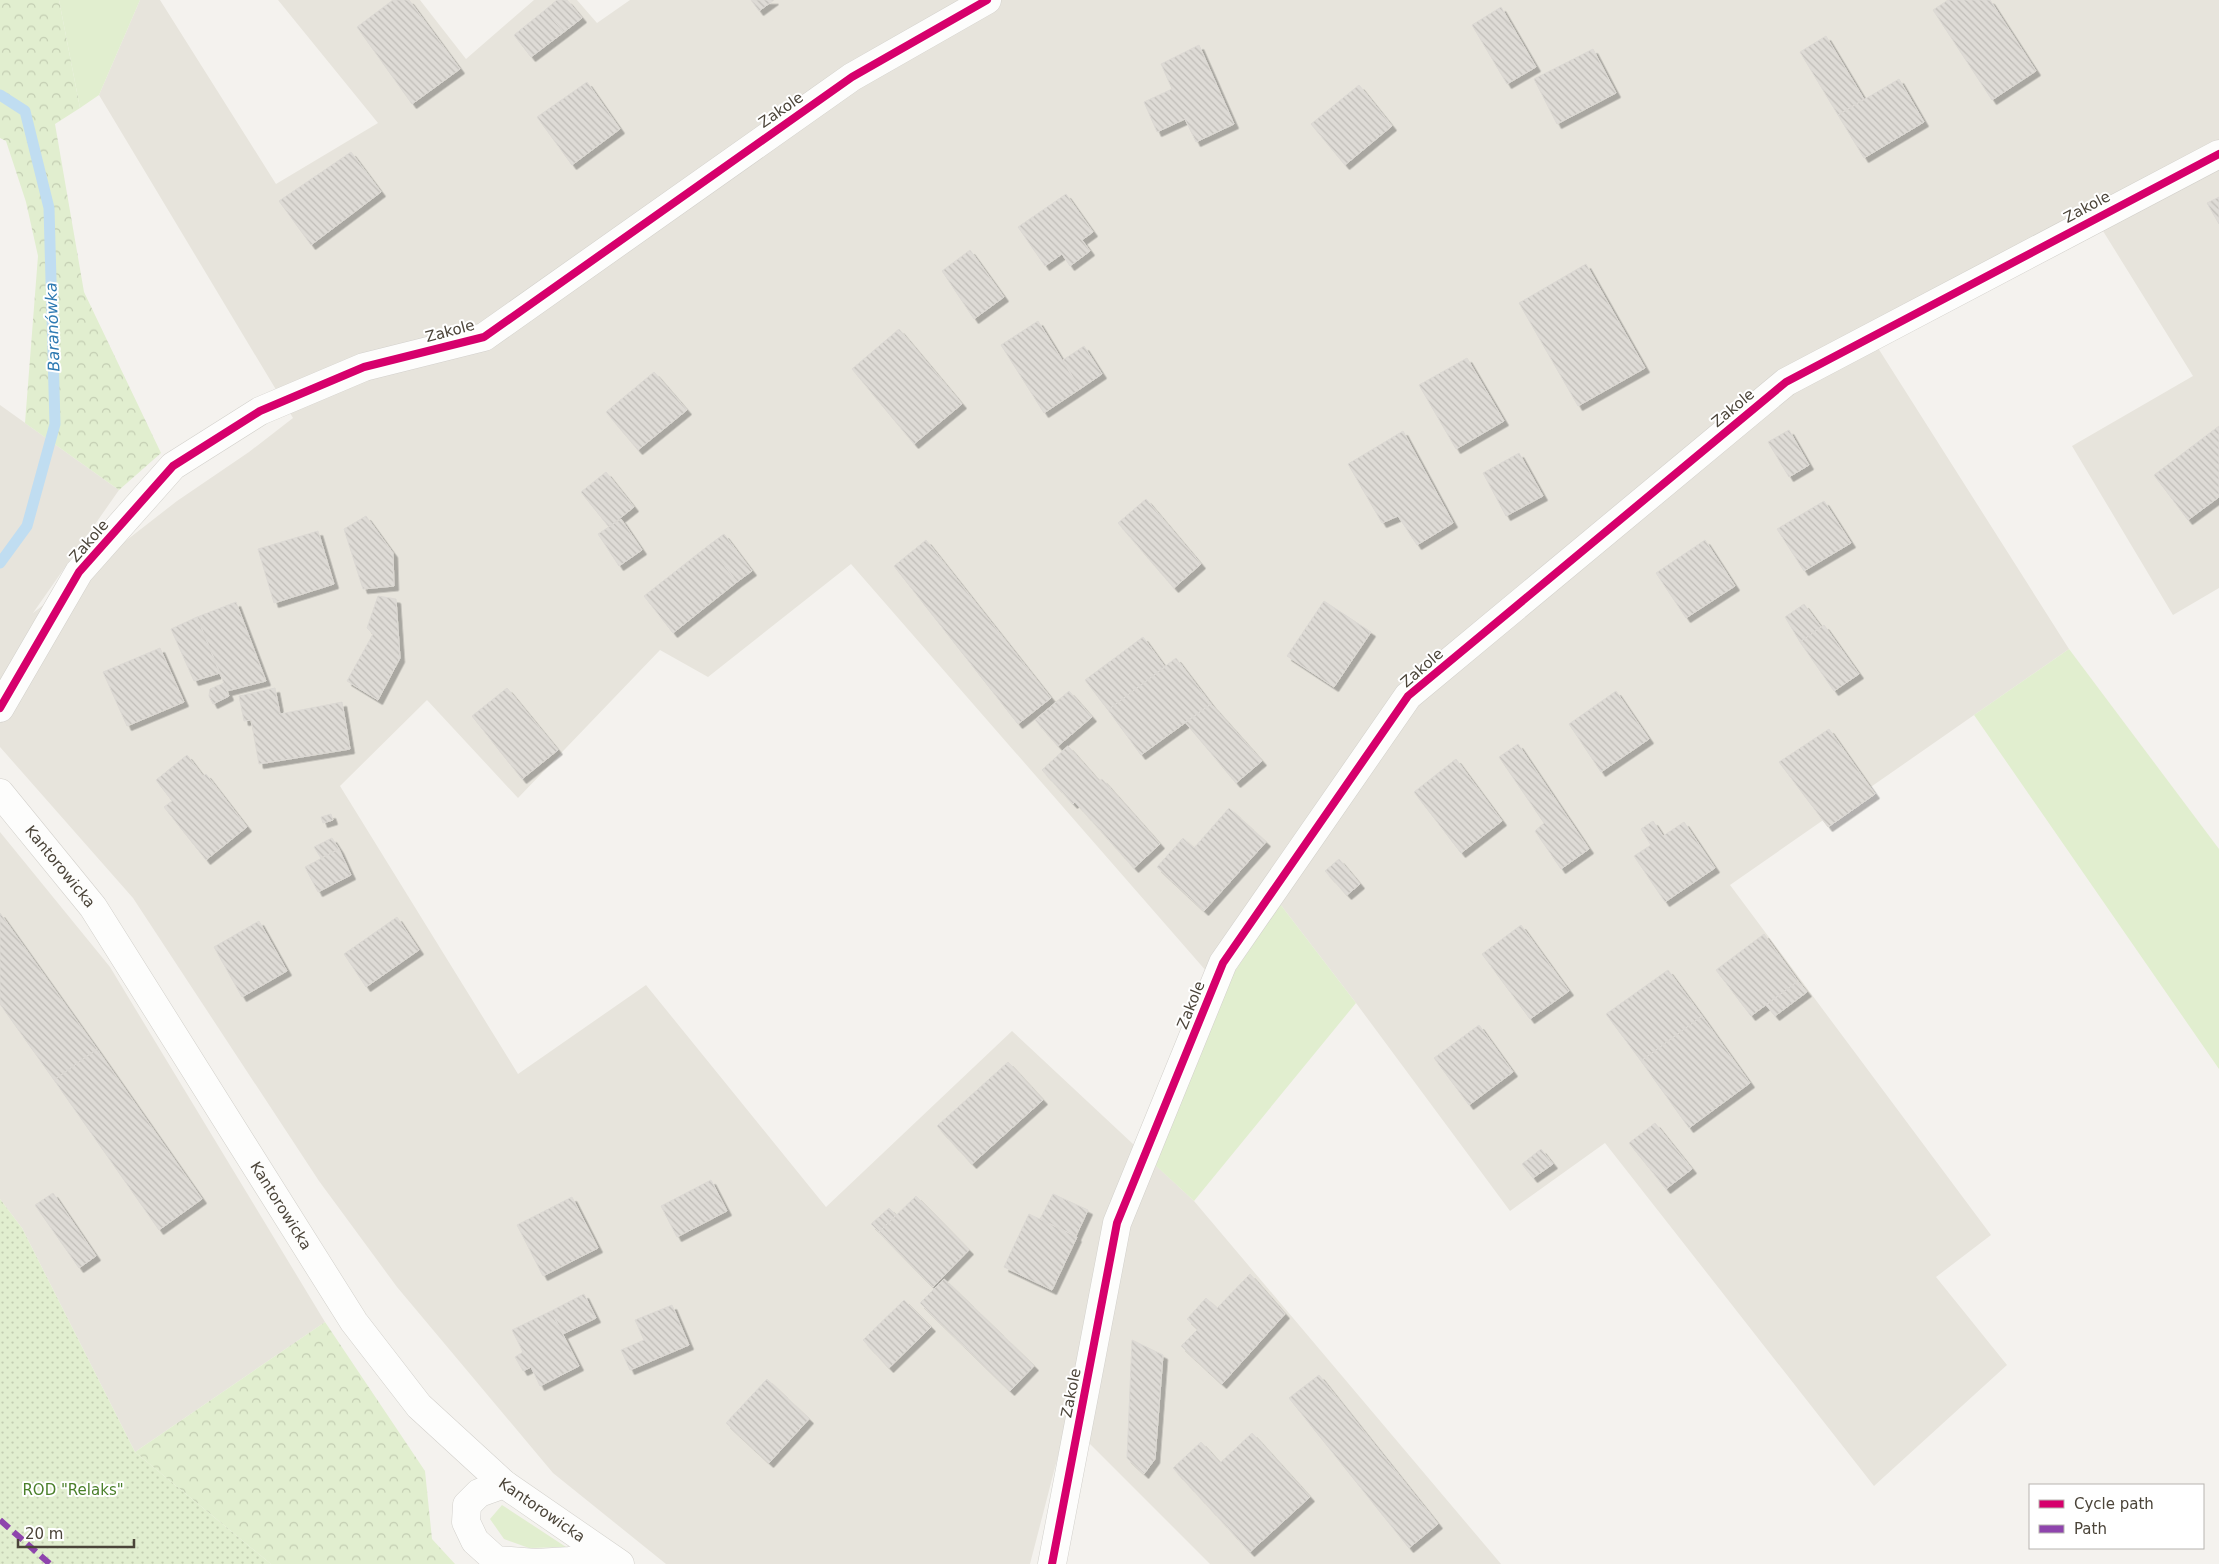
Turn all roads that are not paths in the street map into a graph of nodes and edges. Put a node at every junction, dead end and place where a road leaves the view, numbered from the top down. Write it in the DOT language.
graph roads {
  1 [pos="987,0"];
  2 [pos="2219,154"];
  3 [pos="0,708"];
  4 [pos="0,793"];
  5 [pos="504,1484"];
  6 [pos="612,1559"];
  7 [pos="1052,1564"];
  1 -- 3 [label="street, Zakole"];
  2 -- 7 [label="street, Zakole"];
  4 -- 5 [label="street, Kantorowicka"];
  5 -- 6 [label="street, Kantorowicka"];
  5 -- 6 [label="street"];
}
